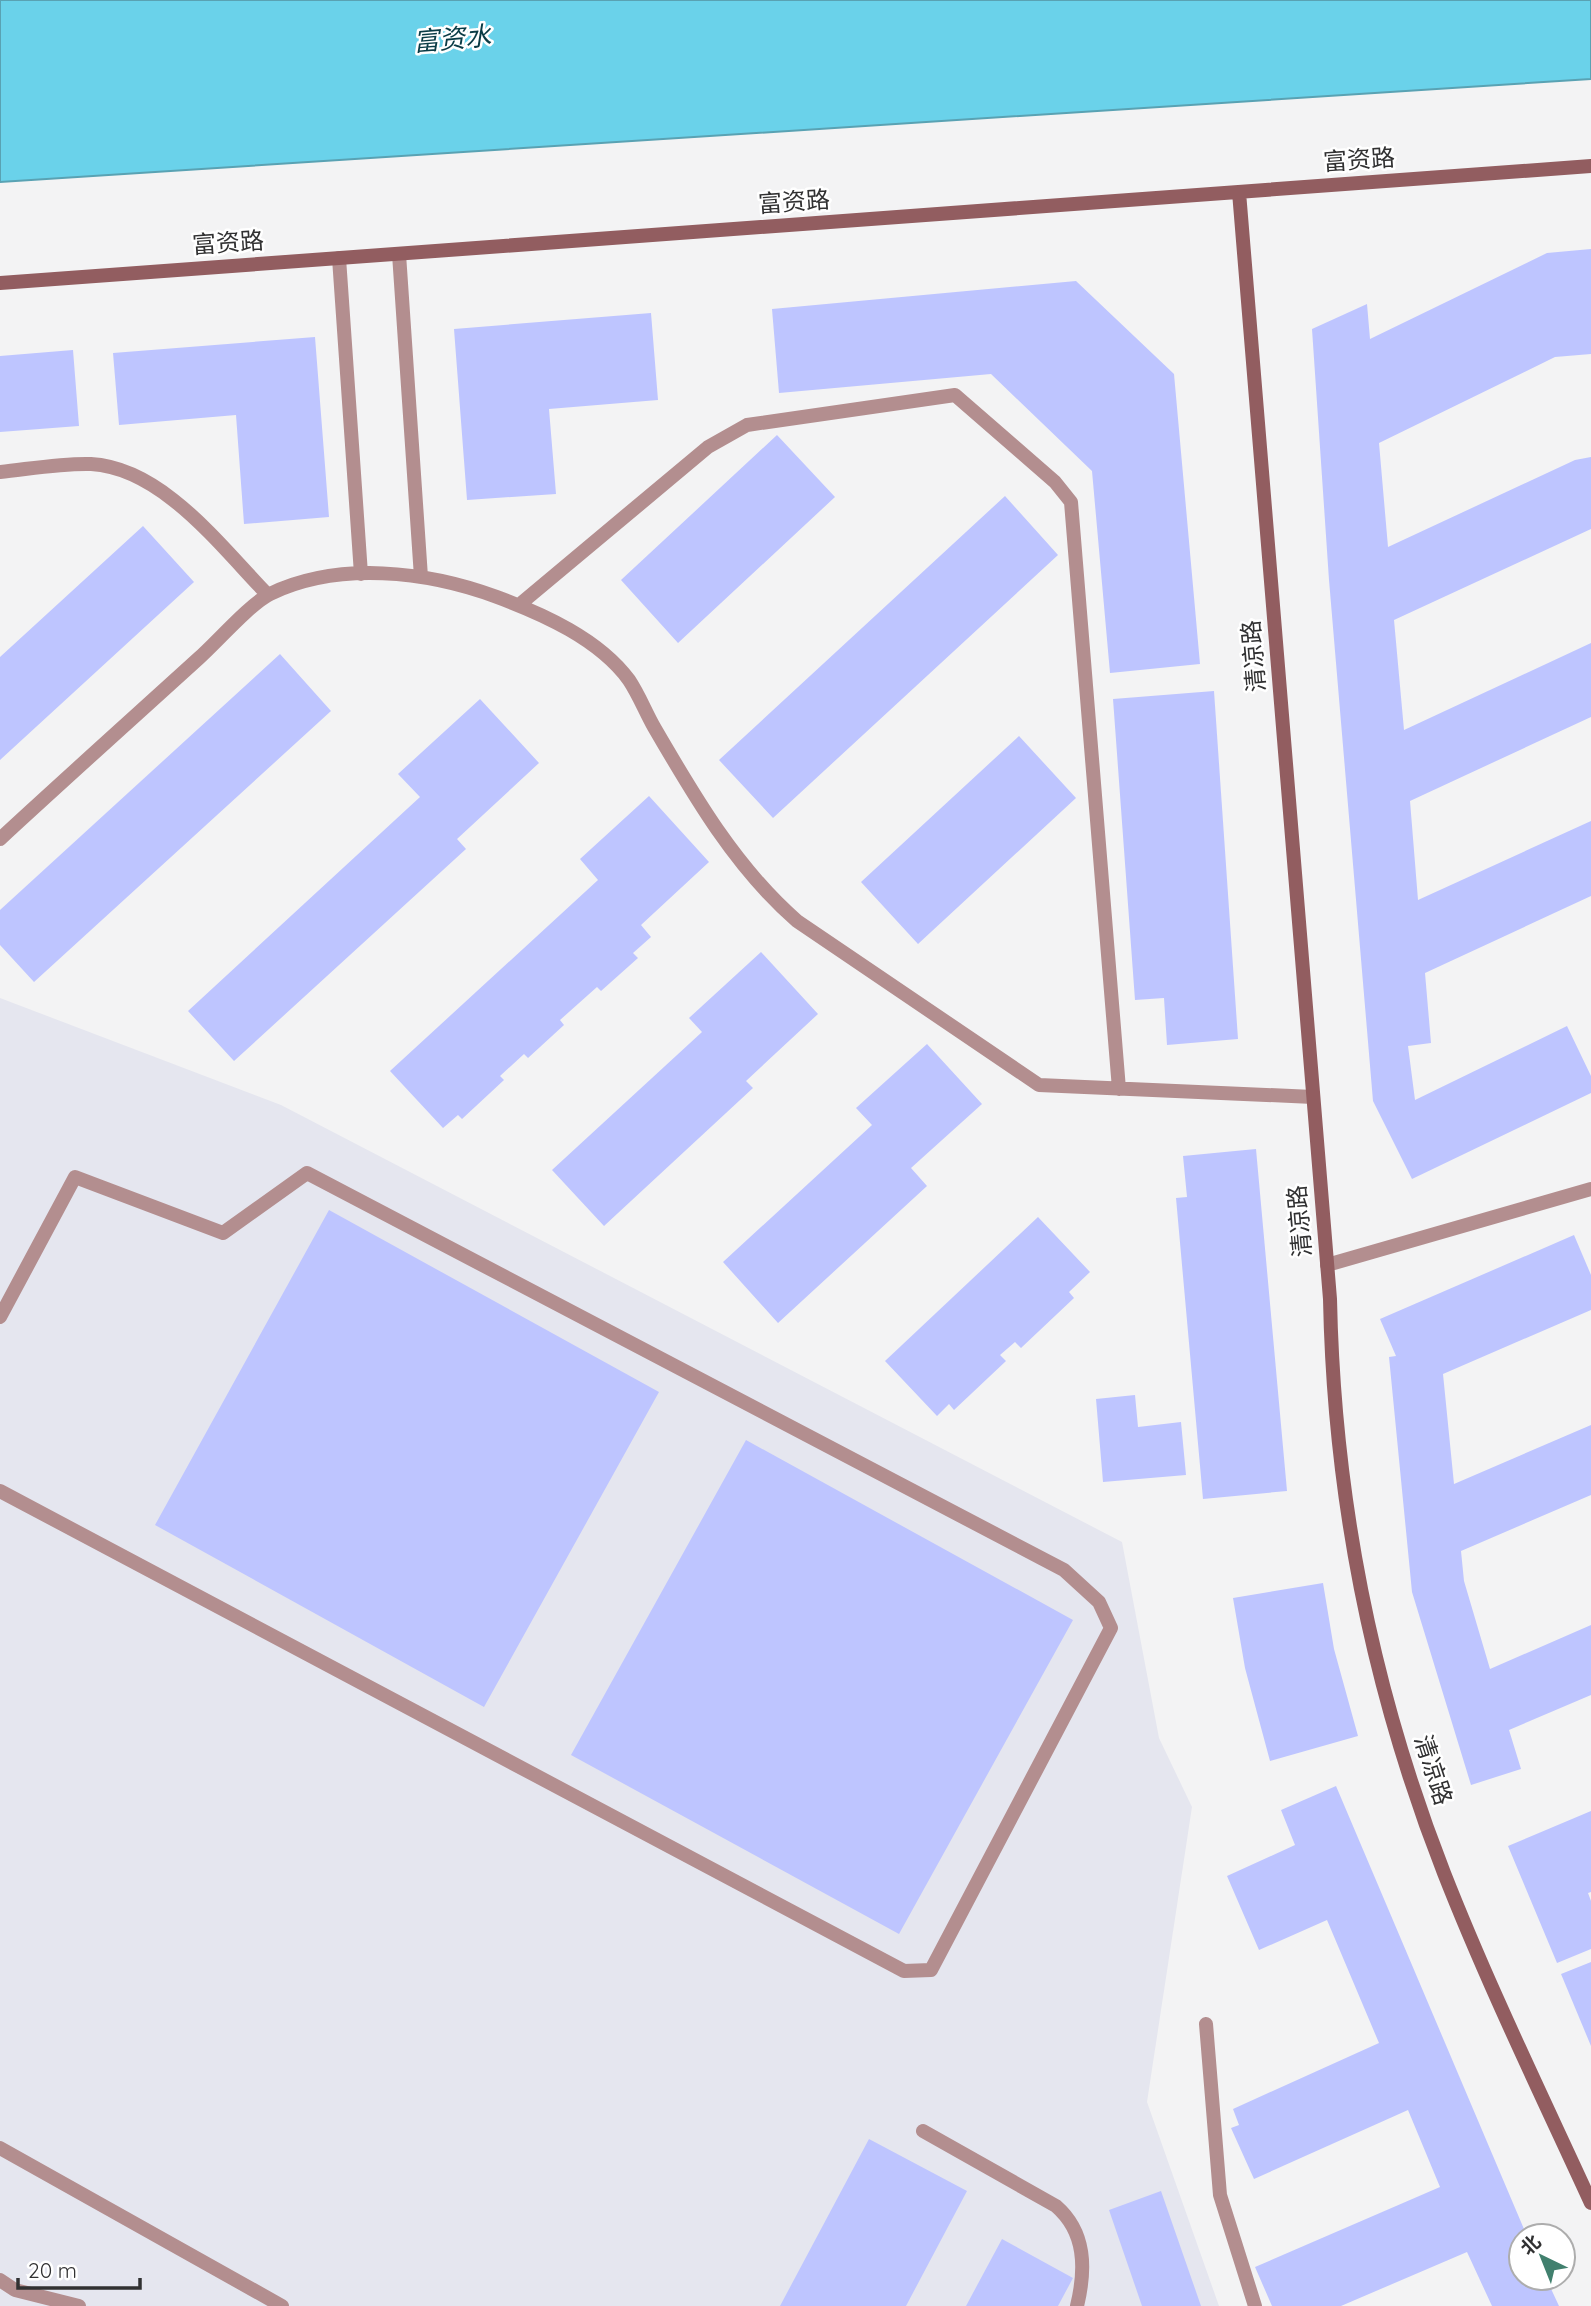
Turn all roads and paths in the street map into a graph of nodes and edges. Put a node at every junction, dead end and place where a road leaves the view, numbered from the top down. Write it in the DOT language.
graph roads {
  1 [pos="1591,166"];
  2 [pos="1239,192"];
  3 [pos="399,254"];
  4 [pos="339,258"];
  5 [pos="0,283"];
  6 [pos="0,472"];
  7 [pos="361,574"];
  8 [pos="421,577"];
  9 [pos="268,595"];
  10 [pos="519,605"];
  11 [pos="0,839"];
  12 [pos="1119,1089"];
  13 [pos="1313,1097"];
  14 [pos="1591,1189"];
  15 [pos="1327,1265"];
  16 [pos="0,1317"];
  17 [pos="0,1491"];
  18 [pos="1206,2024"];
  19 [pos="923,2131"];
  20 [pos="0,2148"];
  21 [pos="1591,2203"];
  22 [pos="0,2280"];
  23 [pos="79,2306"];
  24 [pos="282,2306"];
  25 [pos="1077,2306"];
  26 [pos="1255,2306"];
  1 -- 2 [label="street, 富资路"];
  2 -- 3 [label="street, 富资路"];
  2 -- 13 [label="street, 清凉路"];
  3 -- 4 [label="street, 富资路"];
  3 -- 8 [label="lane"];
  4 -- 5 [label="street, 富资路"];
  4 -- 7 [label="lane"];
  6 -- 9 [label="lane"];
  7 -- 8 [label="lane"];
  7 -- 9 [label="lane"];
  8 -- 10 [label="lane"];
  9 -- 11 [label="lane"];
  10 -- 12 [label="lane"];
  10 -- 12 [label="lane"];
  12 -- 13 [label="lane"];
  13 -- 15 [label="street, 清凉路"];
  14 -- 15 [label="lane"];
  15 -- 21 [label="street, 清凉路"];
  16 -- 17 [label="lane"];
  18 -- 26 [label="lane"];
  19 -- 25 [label="lane"];
  20 -- 24 [label="lane"];
  22 -- 23 [label="lane"];
}
